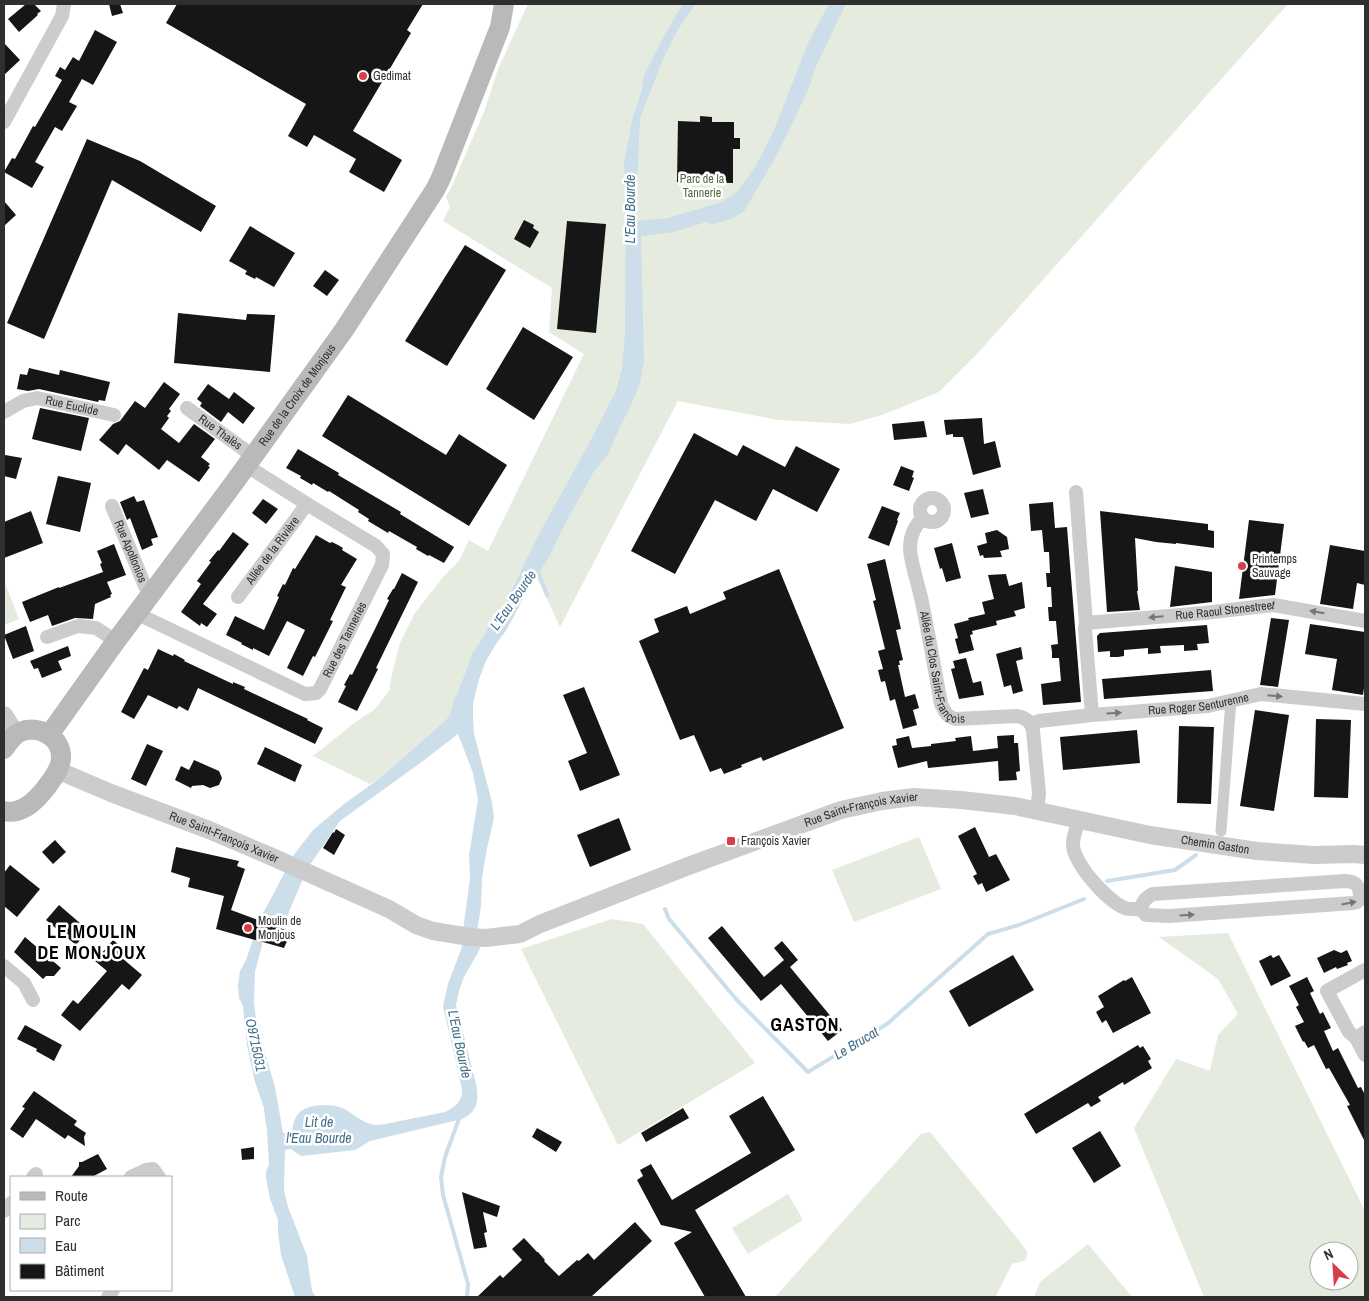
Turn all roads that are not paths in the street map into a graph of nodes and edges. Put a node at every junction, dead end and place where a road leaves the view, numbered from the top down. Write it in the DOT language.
graph roads {
  1 [pos="64,4"];
  2 [pos="504,4"];
  3 [pos="516,4"];
  4 [pos="500,27"];
  5 [pos="4,122"];
  6 [pos="187,408"];
  7 [pos="4,412"];
  8 [pos="114,415"];
  9 [pos="250,461"];
  10 [pos="1076,492"];
  11 [pos="307,504"];
  12 [pos="112,506"];
  13 [pos="923,518"];
  14 [pos="152,592"];
  15 [pos="238,597"];
  16 [pos="138,612"];
  17 [pos="1365,621"];
  18 [pos="1086,623"];
  19 [pos="47,637"];
  20 [pos="116,641"];
  21 [pos="1231,700"];
  22 [pos="1365,704"];
  23 [pos="4,715"];
  24 [pos="1092,715"];
  25 [pos="1031,724"];
  26 [pos="49,736"];
  27 [pos="10,742"];
  28 [pos="57,770"];
  29 [pos="1037,811"];
  30 [pos="8,813"];
  31 [pos="1079,820"];
  32 [pos="1221,831"];
  33 [pos="1362,853"];
  34 [pos="1141,910"];
  35 [pos="4,966"];
  36 [pos="1365,970"];
  37 [pos="33,1000"];
  38 [pos="1361,1035"];
  39 [pos="1365,1055"];
  40 [pos="133,1176"];
  41 [pos="158,1176"];
  1 -- 5 [label="street"];
  2 -- 4 [label="main road, Rue de la Croix de Monjous"];
  3 -- 4 [label="main road, Rue de la Croix de Monjous"];
  4 -- 9 [label="main road, Rue de la Croix de Monjous"];
  6 -- 9 [label="street, Rue Thalès"];
  7 -- 8 [label="street, Rue Euclide"];
  9 -- 11 [label="street, Rue des Tanneries"];
  9 -- 14 [label="main road, Rue de la Croix de Monjous"];
  10 -- 18 [label="street"];
  11 -- 15 [label="street, Allée de la Rivière"];
  11 -- 16 [label="street, Rue des Tanneries"];
  12 -- 14 [label="street, Rue Apollonios"];
  13 -- 25 [label="street, Allée du Clos Saint-François"];
  14 -- 16 [label="main road, Rue de la Croix de Monjous"];
  16 -- 20 [label="main road, Rue de la Croix de Monjous"];
  17 -- 18 [label="street, Rue Raoul Stonestreet, one-way"];
  18 -- 24 [label="street"];
  19 -- 20 [label="street"];
  20 -- 26 [label="main road, Rue de la Croix de Monjous"];
  21 -- 22 [label="street, Rue Roger Senturenne, one-way"];
  24 -- 21 [label="street, Rue Roger Senturenne, one-way"];
  21 -- 32 [label="street"];
  23 -- 27 [label="street"];
  24 -- 25 [label="street, Rue Roger Senturenne"];
  25 -- 29 [label="street"];
  26 -- 27 [label="main road"];
  26 -- 28 [label="main road"];
  28 -- 29 [label="street, Rue Saint-François Xavier"];
  28 -- 30 [label="main road"];
  29 -- 31 [label="street, Rue Saint-François Xavier"];
  31 -- 33 [label="street, Chemin Gaston"];
  31 -- 34 [label="street"];
  34 -- 34 [label="street, one-way"];
  35 -- 37 [label="street"];
  36 -- 38 [label="street"];
  38 -- 39 [label="street"];
  40 -- 41 [label="street"];
}
